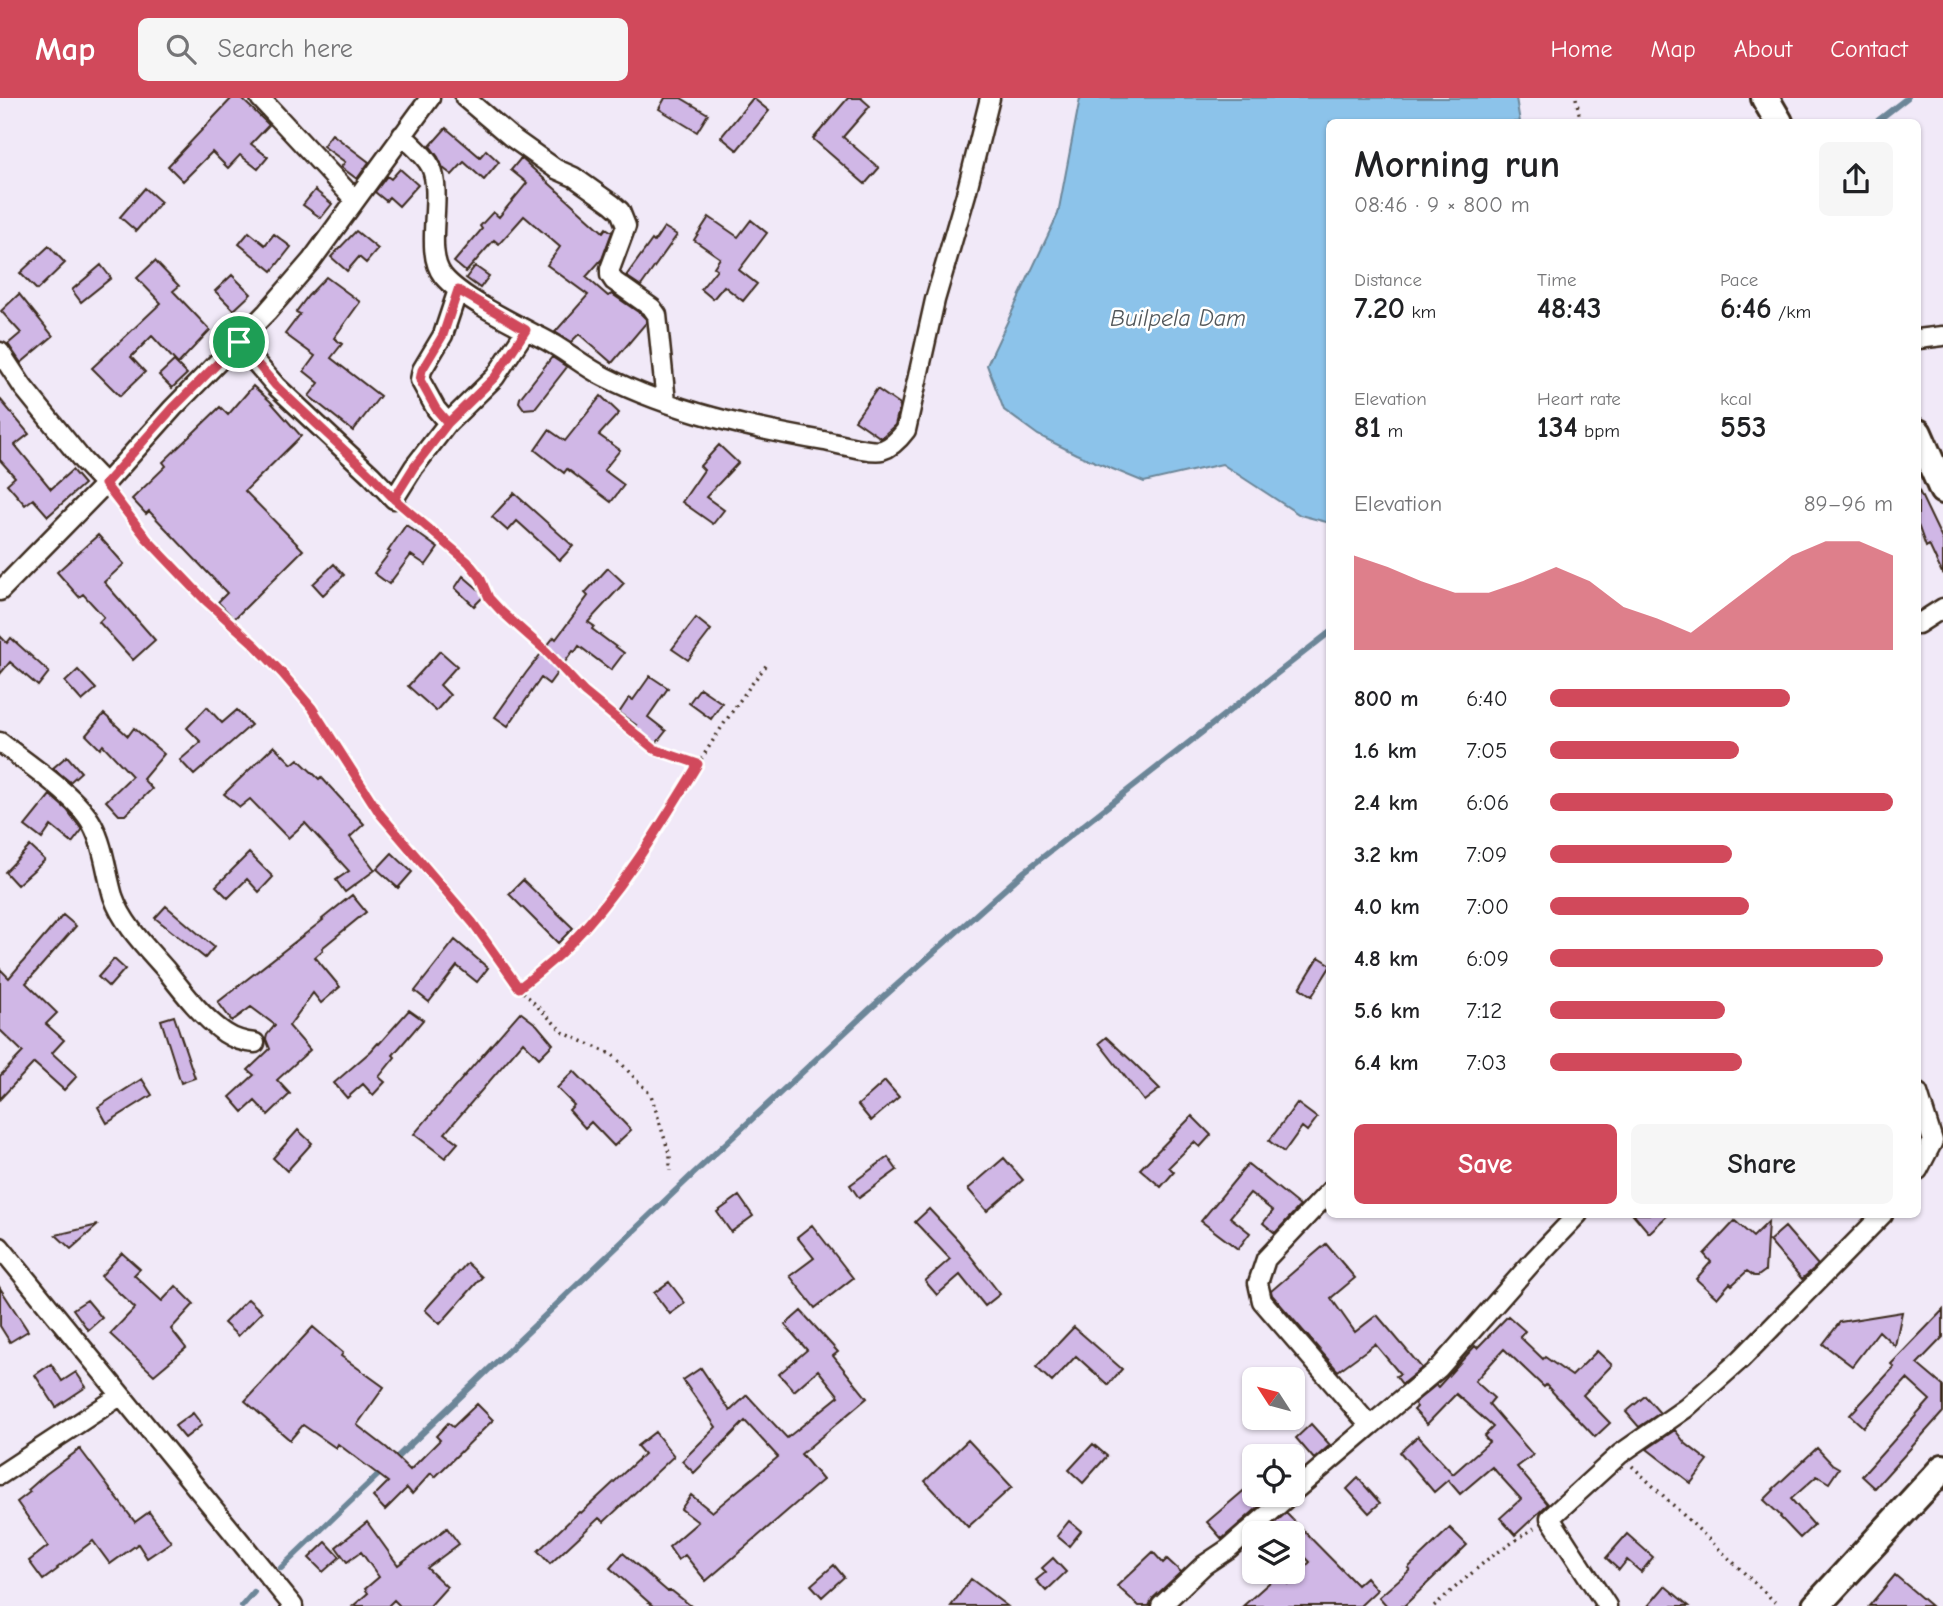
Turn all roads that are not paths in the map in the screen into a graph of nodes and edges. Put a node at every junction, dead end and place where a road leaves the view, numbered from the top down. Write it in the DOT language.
graph roads {
  1 [pos="260,98"];
  2 [pos="430,98"];
  3 [pos="465,98"];
  4 [pos="990,98"];
  5 [pos="1765,98"];
  6 [pos="1777,119"];
  7 [pos="402,135"];
  8 [pos="355,200"];
  9 [pos="458,290"];
  10 [pos="526,330"];
  11 [pos="1943,336"];
  12 [pos="1921,339"];
  13 [pos="239,342"];
  14 [pos="0,352"];
  15 [pos="666,402"];
  16 [pos="448,423"];
  17 [pos="1921,440"];
  18 [pos="105,484"];
  19 [pos="1943,490"];
  20 [pos="0,591"];
  21 [pos="1943,608"];
  22 [pos="1921,622"];
  23 [pos="0,742"];
  24 [pos="255,1043"];
  25 [pos="1921,1103"];
  26 [pos="1921,1164"];
  27 [pos="1326,1195"];
  28 [pos="1574,1218"];
  29 [pos="1878,1218"];
  30 [pos="0,1247"];
  31 [pos="120,1396"];
  32 [pos="1370,1426"];
  33 [pos="1943,1468"];
  34 [pos="0,1475"];
  35 [pos="1305,1482"];
  36 [pos="1276,1507"];
  37 [pos="1172,1603"];
  38 [pos="293,1606"];
  39 [pos="1607,1606"];
  40 [pos="1816,1606"];
  1 -- 8 [label="street"];
  2 -- 7 [label="street"];
  3 -- 15 [label="street"];
  4 -- 15 [label="street"];
  5 -- 6 [label="main road"];
  7 -- 8 [label="street"];
  7 -- 9 [label="street"];
  8 -- 13 [label="street"];
  9 -- 10 [label="street"];
  9 -- 16 [label="street"];
  10 -- 15 [label="street"];
  10 -- 16 [label="street"];
  11 -- 12 [label="street"];
  13 -- 16 [label="street"];
  13 -- 18 [label="street"];
  14 -- 18 [label="street"];
  17 -- 19 [label="main road"];
  18 -- 20 [label="street"];
  21 -- 22 [label="street"];
  23 -- 24 [label="street"];
  25 -- 26 [label="street"];
  27 -- 32 [label="street"];
  28 -- 32 [label="street"];
  29 -- 39 [label="street"];
  30 -- 31 [label="street"];
  31 -- 34 [label="street"];
  31 -- 38 [label="street"];
  32 -- 35 [label="street"];
  33 -- 40 [label="main road"];
  36 -- 37 [label="street"];
}
